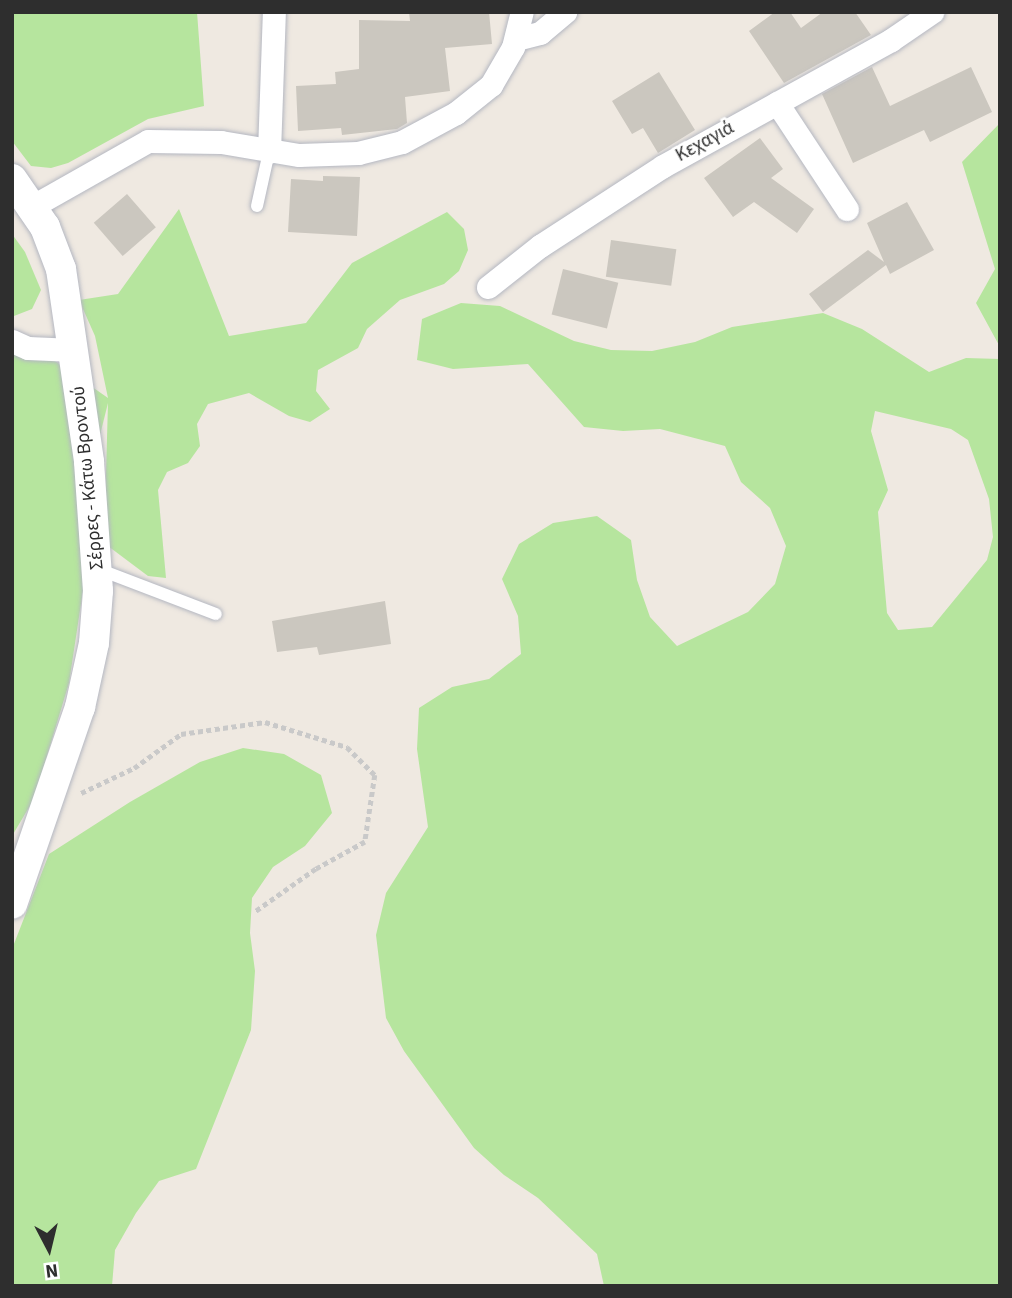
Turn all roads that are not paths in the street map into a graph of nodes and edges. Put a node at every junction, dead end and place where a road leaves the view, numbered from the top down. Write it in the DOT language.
graph roads {
  1 [pos="274,12"];
  2 [pos="523,12"];
  3 [pos="565,12"];
  4 [pos="932,12"];
  5 [pos="516,39"];
  6 [pos="777,103"];
  7 [pos="269,152"];
  8 [pos="12,180"];
  9 [pos="33,206"];
  10 [pos="257,206"];
  11 [pos="846,209"];
  12 [pos="488,287"];
  13 [pos="12,341"];
  14 [pos="74,350"];
  15 [pos="98,569"];
  16 [pos="216,614"];
  17 [pos="12,904"];
  1 -- 7 [label="street"];
  2 -- 5 [label="street"];
  3 -- 5 [label="street"];
  4 -- 6 [label="street, Κεχαγιά"];
  5 -- 7 [label="street"];
  6 -- 11 [label="street"];
  6 -- 12 [label="street, Κεχαγιά"];
  7 -- 9 [label="street"];
  7 -- 10 [label="lane"];
  8 -- 9 [label="street, Σέρρες - Κάτω Βροντού"];
  9 -- 14 [label="street, Σέρρες - Κάτω Βροντού"];
  13 -- 14 [label="street"];
  14 -- 15 [label="street, Σέρρες - Κάτω Βροντού"];
  15 -- 16 [label="lane"];
  15 -- 17 [label="street, Σέρρες - Κάτω Βροντού"];
}
